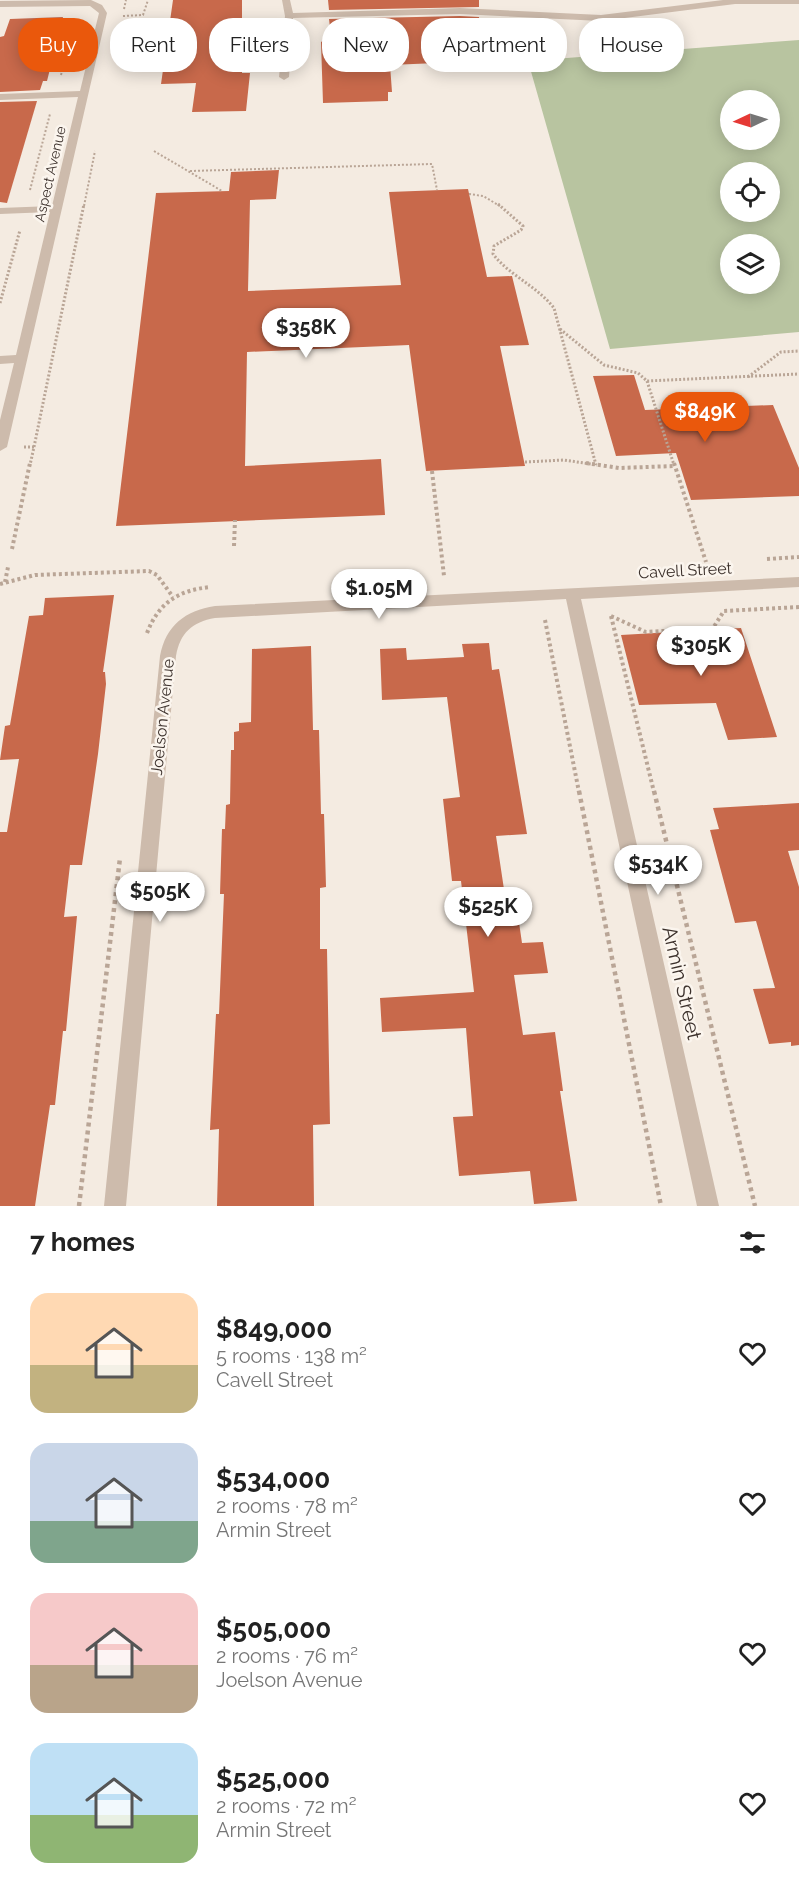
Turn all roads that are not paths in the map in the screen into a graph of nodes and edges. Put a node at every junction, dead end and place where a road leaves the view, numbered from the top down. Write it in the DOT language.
graph roads {
  1 [pos="286,0"];
  2 [pos="799,1"];
  3 [pos="0,4"];
  4 [pos="289,16"];
  5 [pos="284,77"];
  6 [pos="84,94"];
  7 [pos="0,97"];
  8 [pos="57,209"];
  9 [pos="0,211"];
  10 [pos="21,359"];
  11 [pos="0,360"];
  12 [pos="0,447"];
  13 [pos="799,582"];
  14 [pos="572,594"];
  15 [pos="115,1206"];
  16 [pos="708,1206"];
  1 -- 4 [label="street"];
  2 -- 4 [label="street"];
  3 -- 6 [label="street, Aspect Avenue"];
  4 -- 5 [label="street"];
  6 -- 7 [label="street"];
  6 -- 8 [label="street, Aspect Avenue"];
  8 -- 9 [label="street"];
  8 -- 10 [label="street, Aspect Avenue"];
  10 -- 11 [label="street"];
  10 -- 12 [label="street, Aspect Avenue"];
  13 -- 14 [label="street, Cavell Street"];
  14 -- 15 [label="street, Joelson Avenue"];
  14 -- 16 [label="street, Armin Street"];
}
